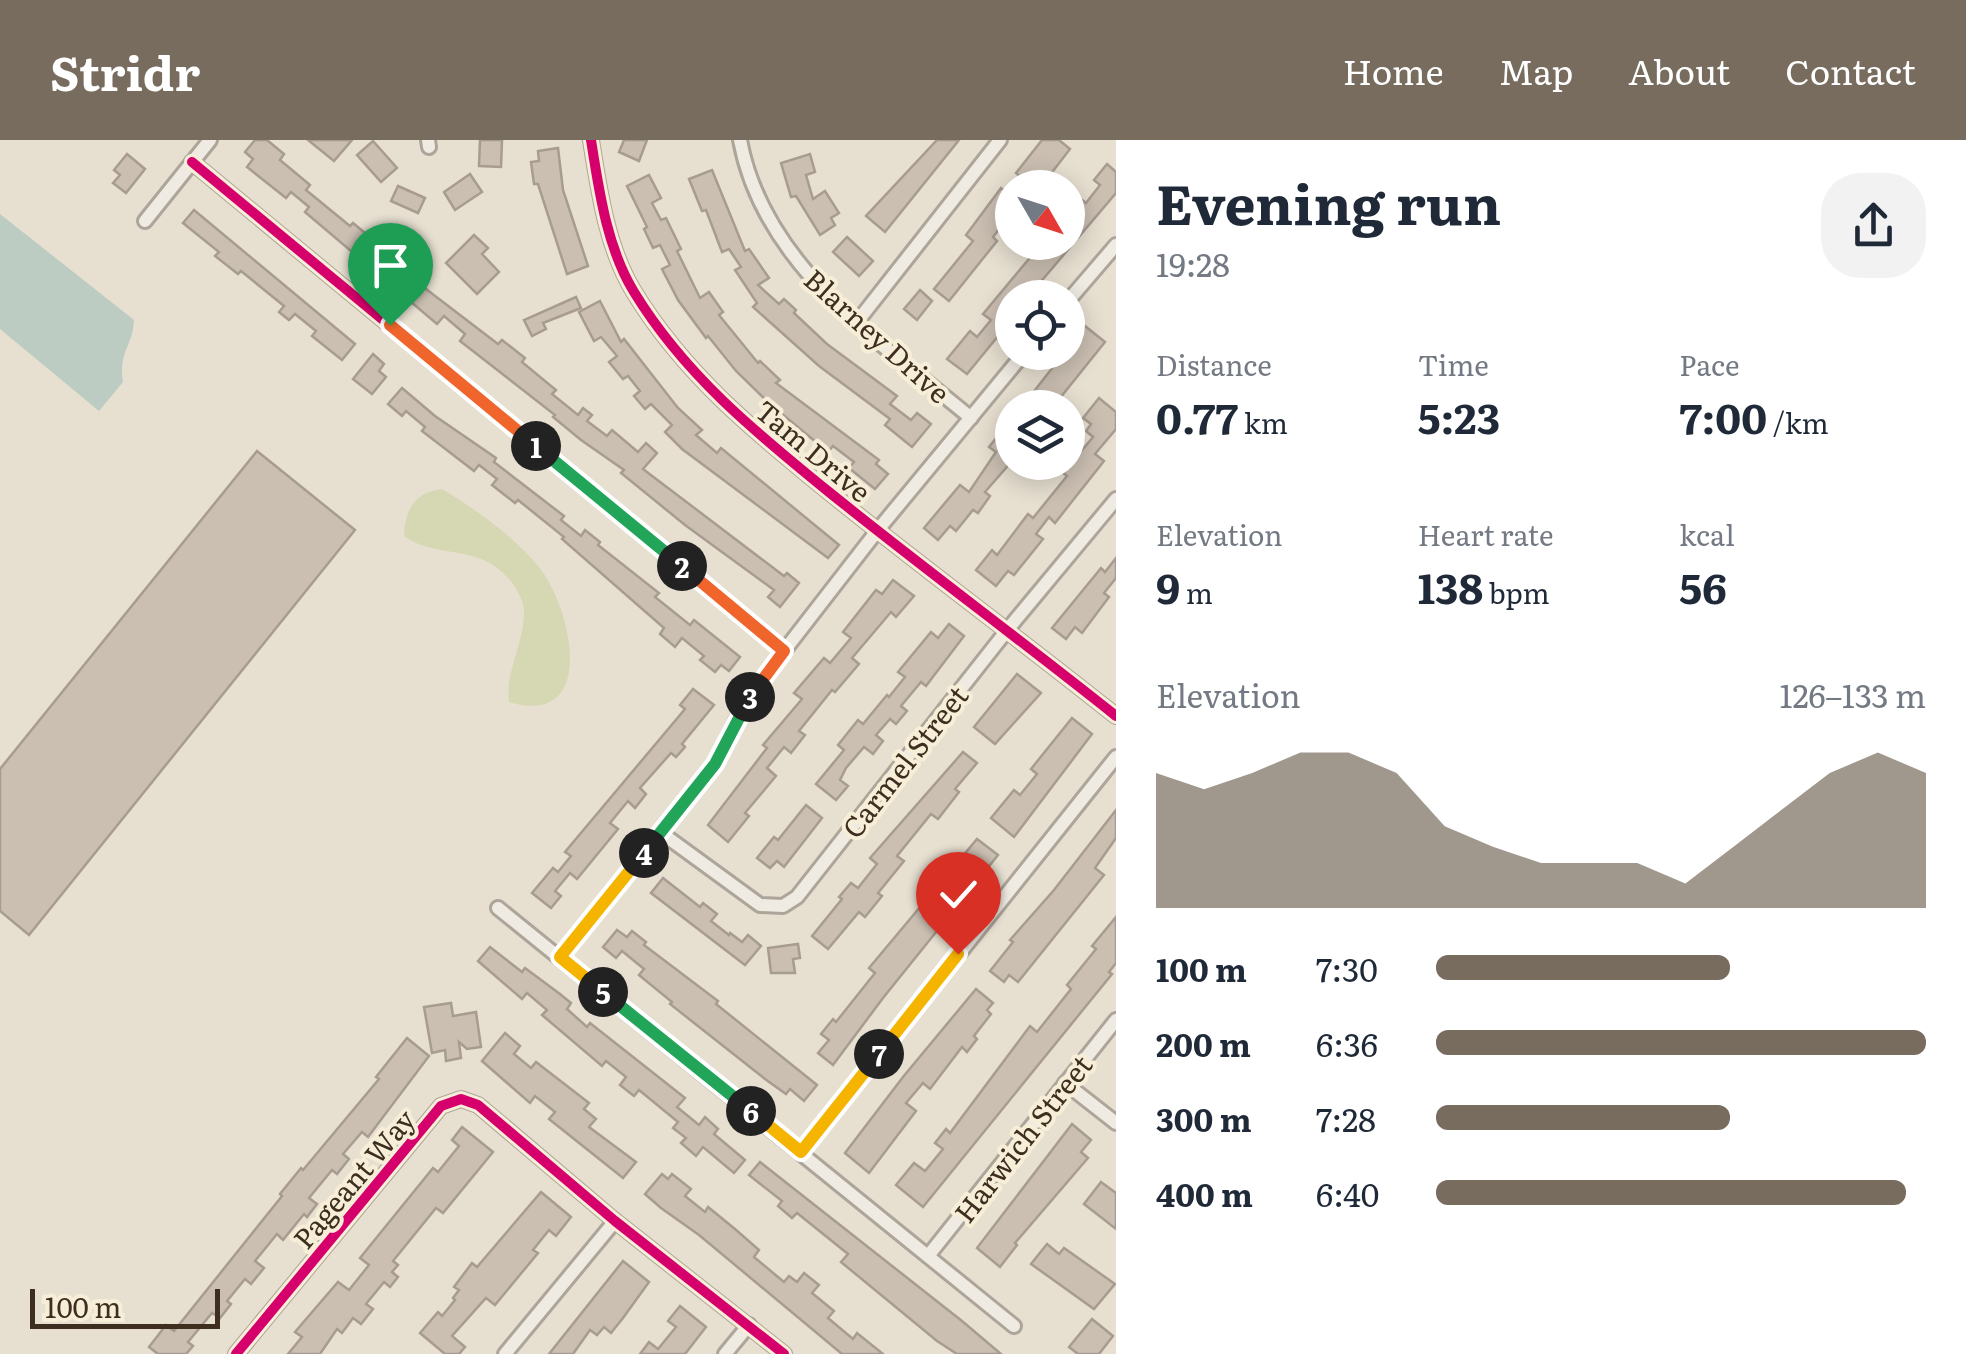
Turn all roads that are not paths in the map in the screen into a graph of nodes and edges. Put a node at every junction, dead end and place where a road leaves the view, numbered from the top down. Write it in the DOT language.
graph roads {
  1 [pos="210,140"];
  2 [pos="591,140"];
  3 [pos="740,140"];
  4 [pos="1000,140"];
  5 [pos="192,162"];
  6 [pos="145,222"];
  7 [pos="1116,245"];
  8 [pos="1085,281"];
  9 [pos="858,322"];
  10 [pos="1010,370"];
  11 [pos="971,418"];
  12 [pos="1116,499"];
  13 [pos="877,531"];
  14 [pos="1008,629"];
  15 [pos="784,651"];
  16 [pos="1116,716"];
  17 [pos="1116,757"];
  18 [pos="660,832"];
  19 [pos="498,908"];
  20 [pos="560,957"];
  21 [pos="1116,1020"];
  22 [pos="1065,1084"];
  23 [pos="1116,1123"];
  24 [pos="801,1152"];
  25 [pos="615,1221"];
  26 [pos="928,1256"];
  27 [pos="748,1325"];
  28 [pos="1014,1326"];
  29 [pos="236,1354"];
  30 [pos="504,1354"];
  31 [pos="725,1354"];
  32 [pos="784,1354"];
  1 -- 5 [label="street"];
  2 -- 13 [label="street, Tam Drive"];
  3 -- 9 [label="street, Blarney Drive"];
  4 -- 9 [label="street"];
  5 -- 6 [label="street"];
  5 -- 15 [label="street"];
  7 -- 8 [label="street"];
  9 -- 11 [label="street, Blarney Drive"];
  10 -- 11 [label="street"];
  11 -- 13 [label="street"];
  12 -- 14 [label="street, Carmel Street"];
  13 -- 14 [label="street, Tam Drive"];
  13 -- 15 [label="street"];
  14 -- 16 [label="street, Tam Drive"];
  14 -- 18 [label="street, Carmel Street"];
  15 -- 18 [label="street"];
  17 -- 24 [label="street"];
  18 -- 20 [label="street"];
  19 -- 20 [label="street"];
  20 -- 24 [label="street"];
  21 -- 22 [label="street, Harwich Street"];
  22 -- 23 [label="street"];
  22 -- 26 [label="street, Harwich Street"];
  24 -- 26 [label="street"];
  25 -- 27 [label="street"];
  25 -- 29 [label="street, Pageant Way"];
  25 -- 30 [label="street"];
  26 -- 28 [label="street"];
  27 -- 31 [label="street"];
  27 -- 32 [label="street"];
}
